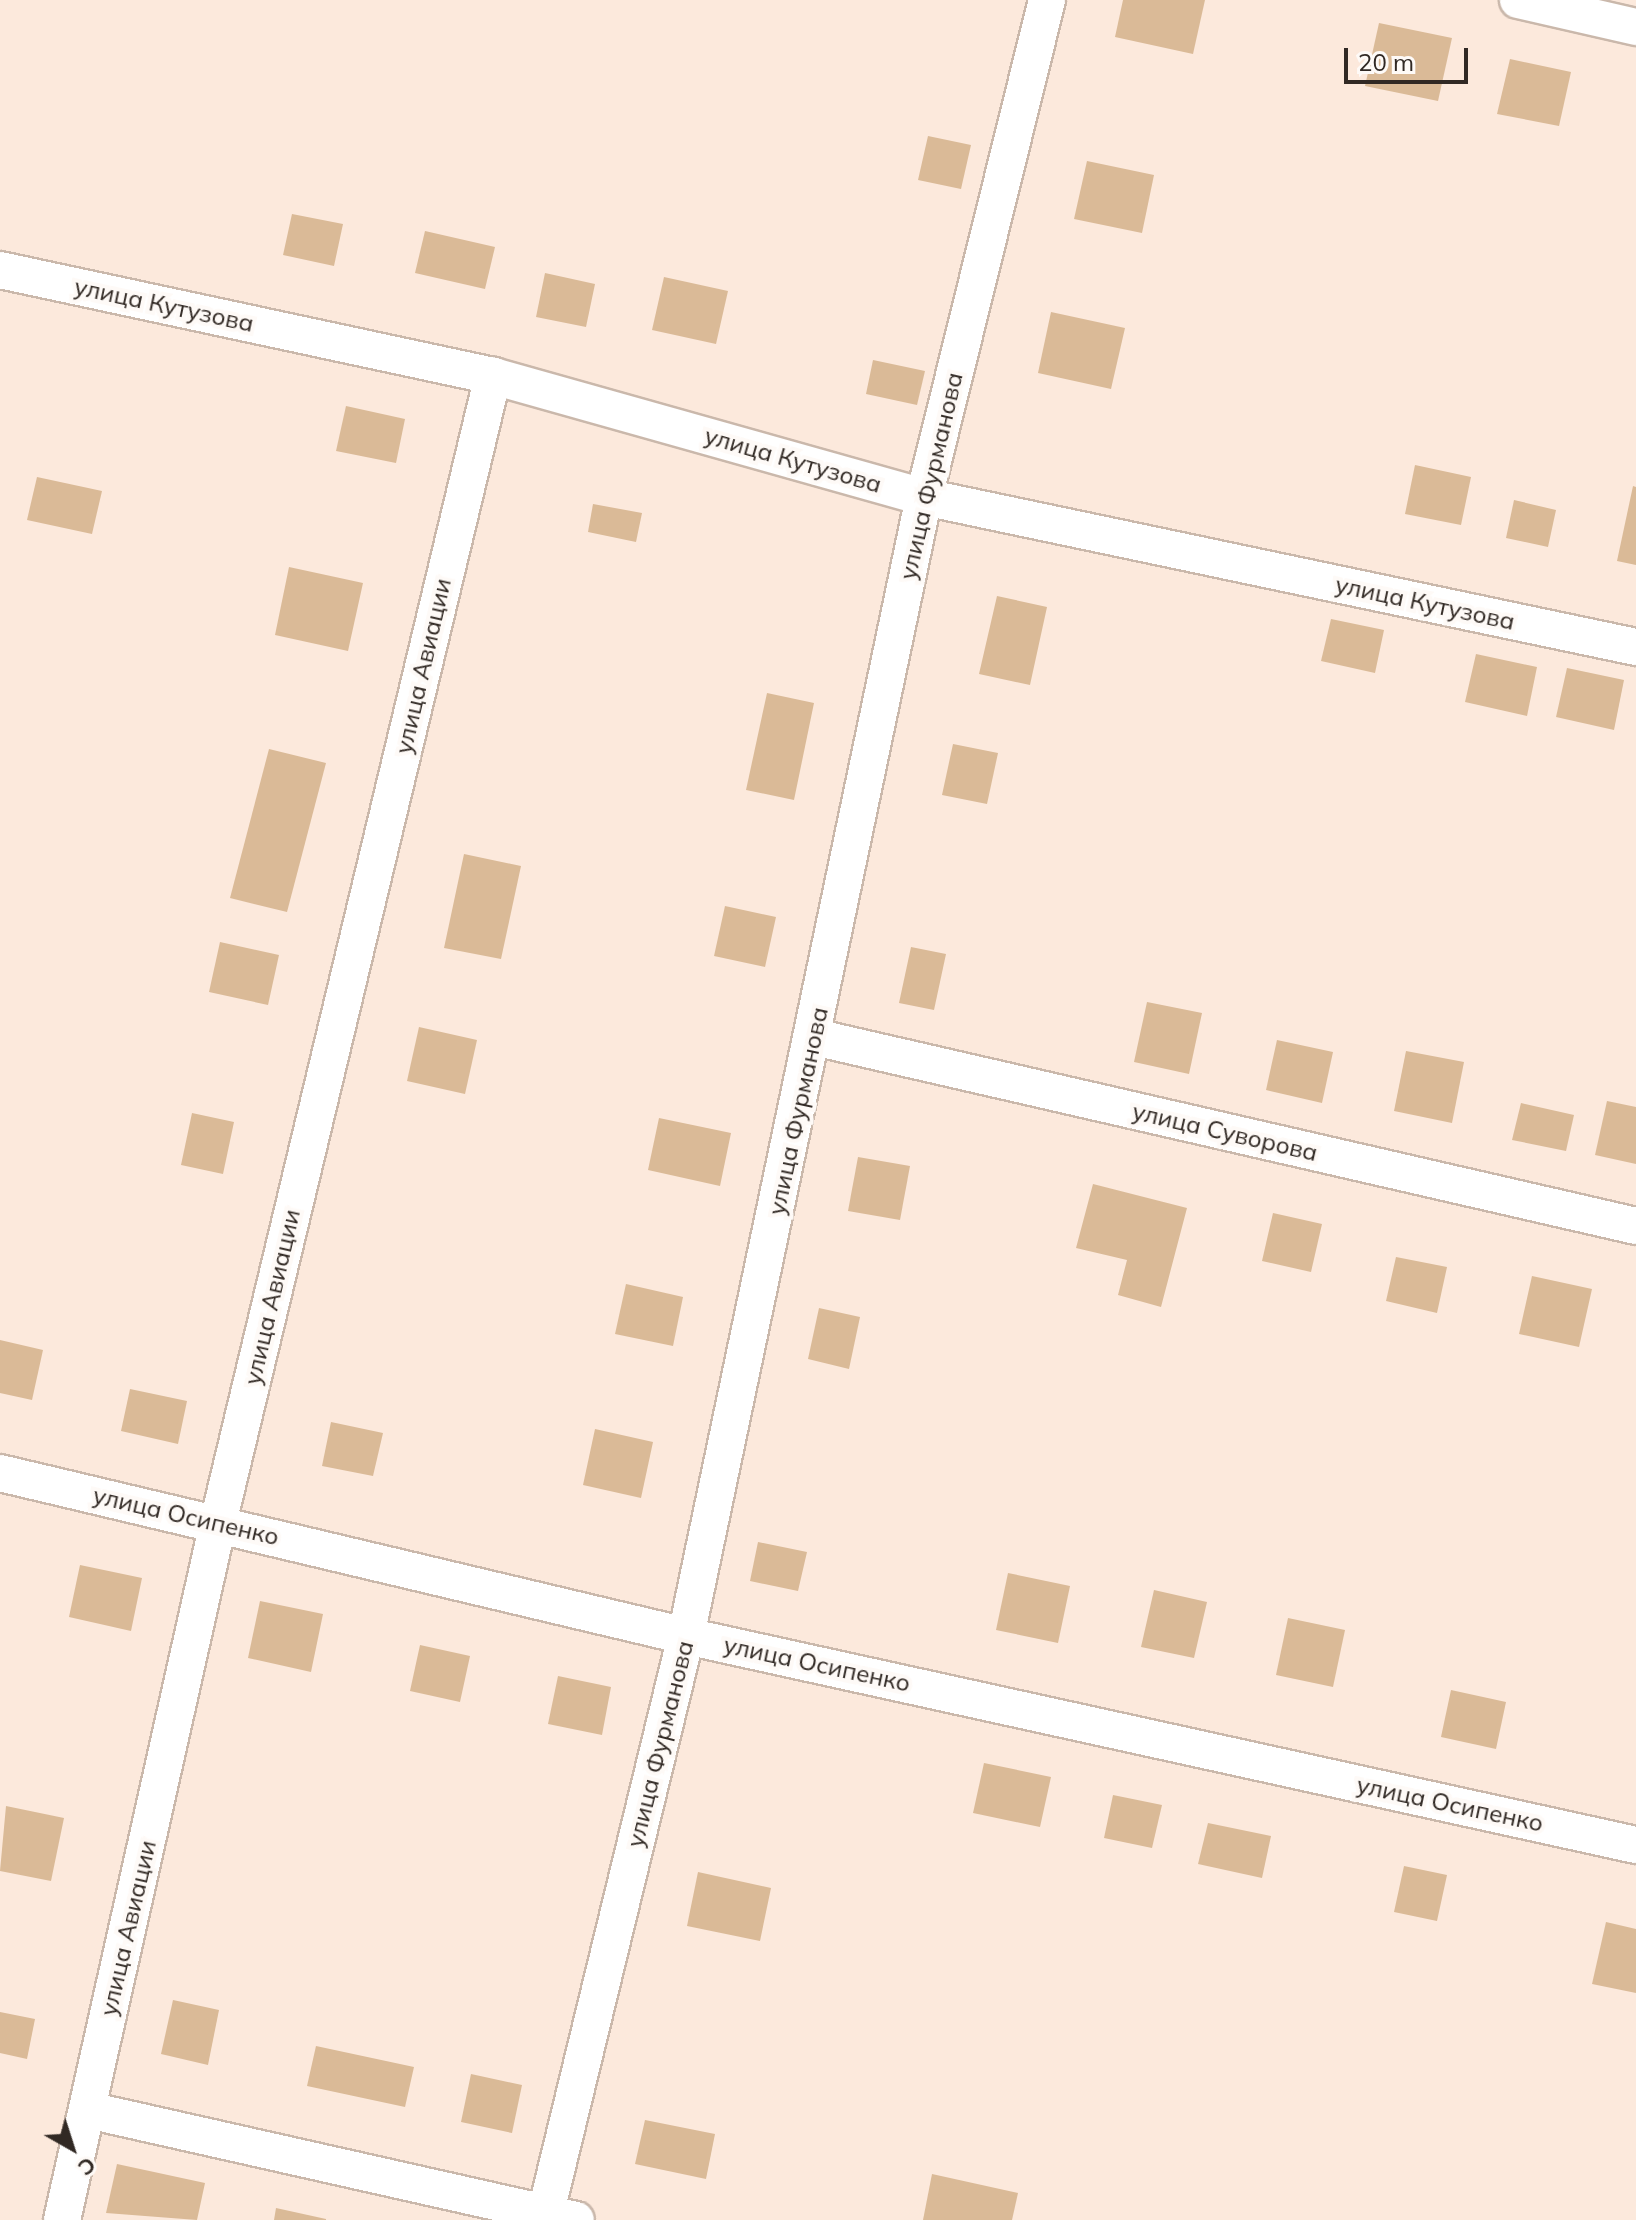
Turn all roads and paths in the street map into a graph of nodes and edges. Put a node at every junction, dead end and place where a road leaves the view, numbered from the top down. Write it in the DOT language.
graph roads {
  1 [pos="1047,0"];
  2 [pos="1518,0"];
  3 [pos="1636,27"];
  4 [pos="0,270"];
  5 [pos="493,376"];
  6 [pos="924,497"];
  7 [pos="1636,647"];
  8 [pos="814,1037"];
  9 [pos="1636,1226"];
  10 [pos="0,1473"];
  11 [pos="218,1523"];
  12 [pos="686,1636"];
  13 [pos="1636,1845"];
  14 [pos="88,2110"];
  15 [pos="555,2218"];
  16 [pos="62,2220"];
  1 -- 6 [label="street, улица Фурманова"];
  2 -- 3 [label="street"];
  4 -- 5 [label="street, улица Кутузова"];
  5 -- 6 [label="street, улица Кутузова"];
  5 -- 11 [label="street, улица Авиации"];
  6 -- 7 [label="street, улица Кутузова"];
  6 -- 8 [label="street, улица Фурманова"];
  8 -- 9 [label="street, улица Суворова"];
  8 -- 12 [label="street, улица Фурманова"];
  10 -- 11 [label="street, улица Осипенко"];
  11 -- 12 [label="street, улица Осипенко"];
  11 -- 14 [label="street, улица Авиации"];
  12 -- 13 [label="street, улица Осипенко"];
  12 -- 15 [label="street, улица Фурманова"];
  14 -- 15 [label="street"];
  14 -- 16 [label="street, улица Авиации"];
}
